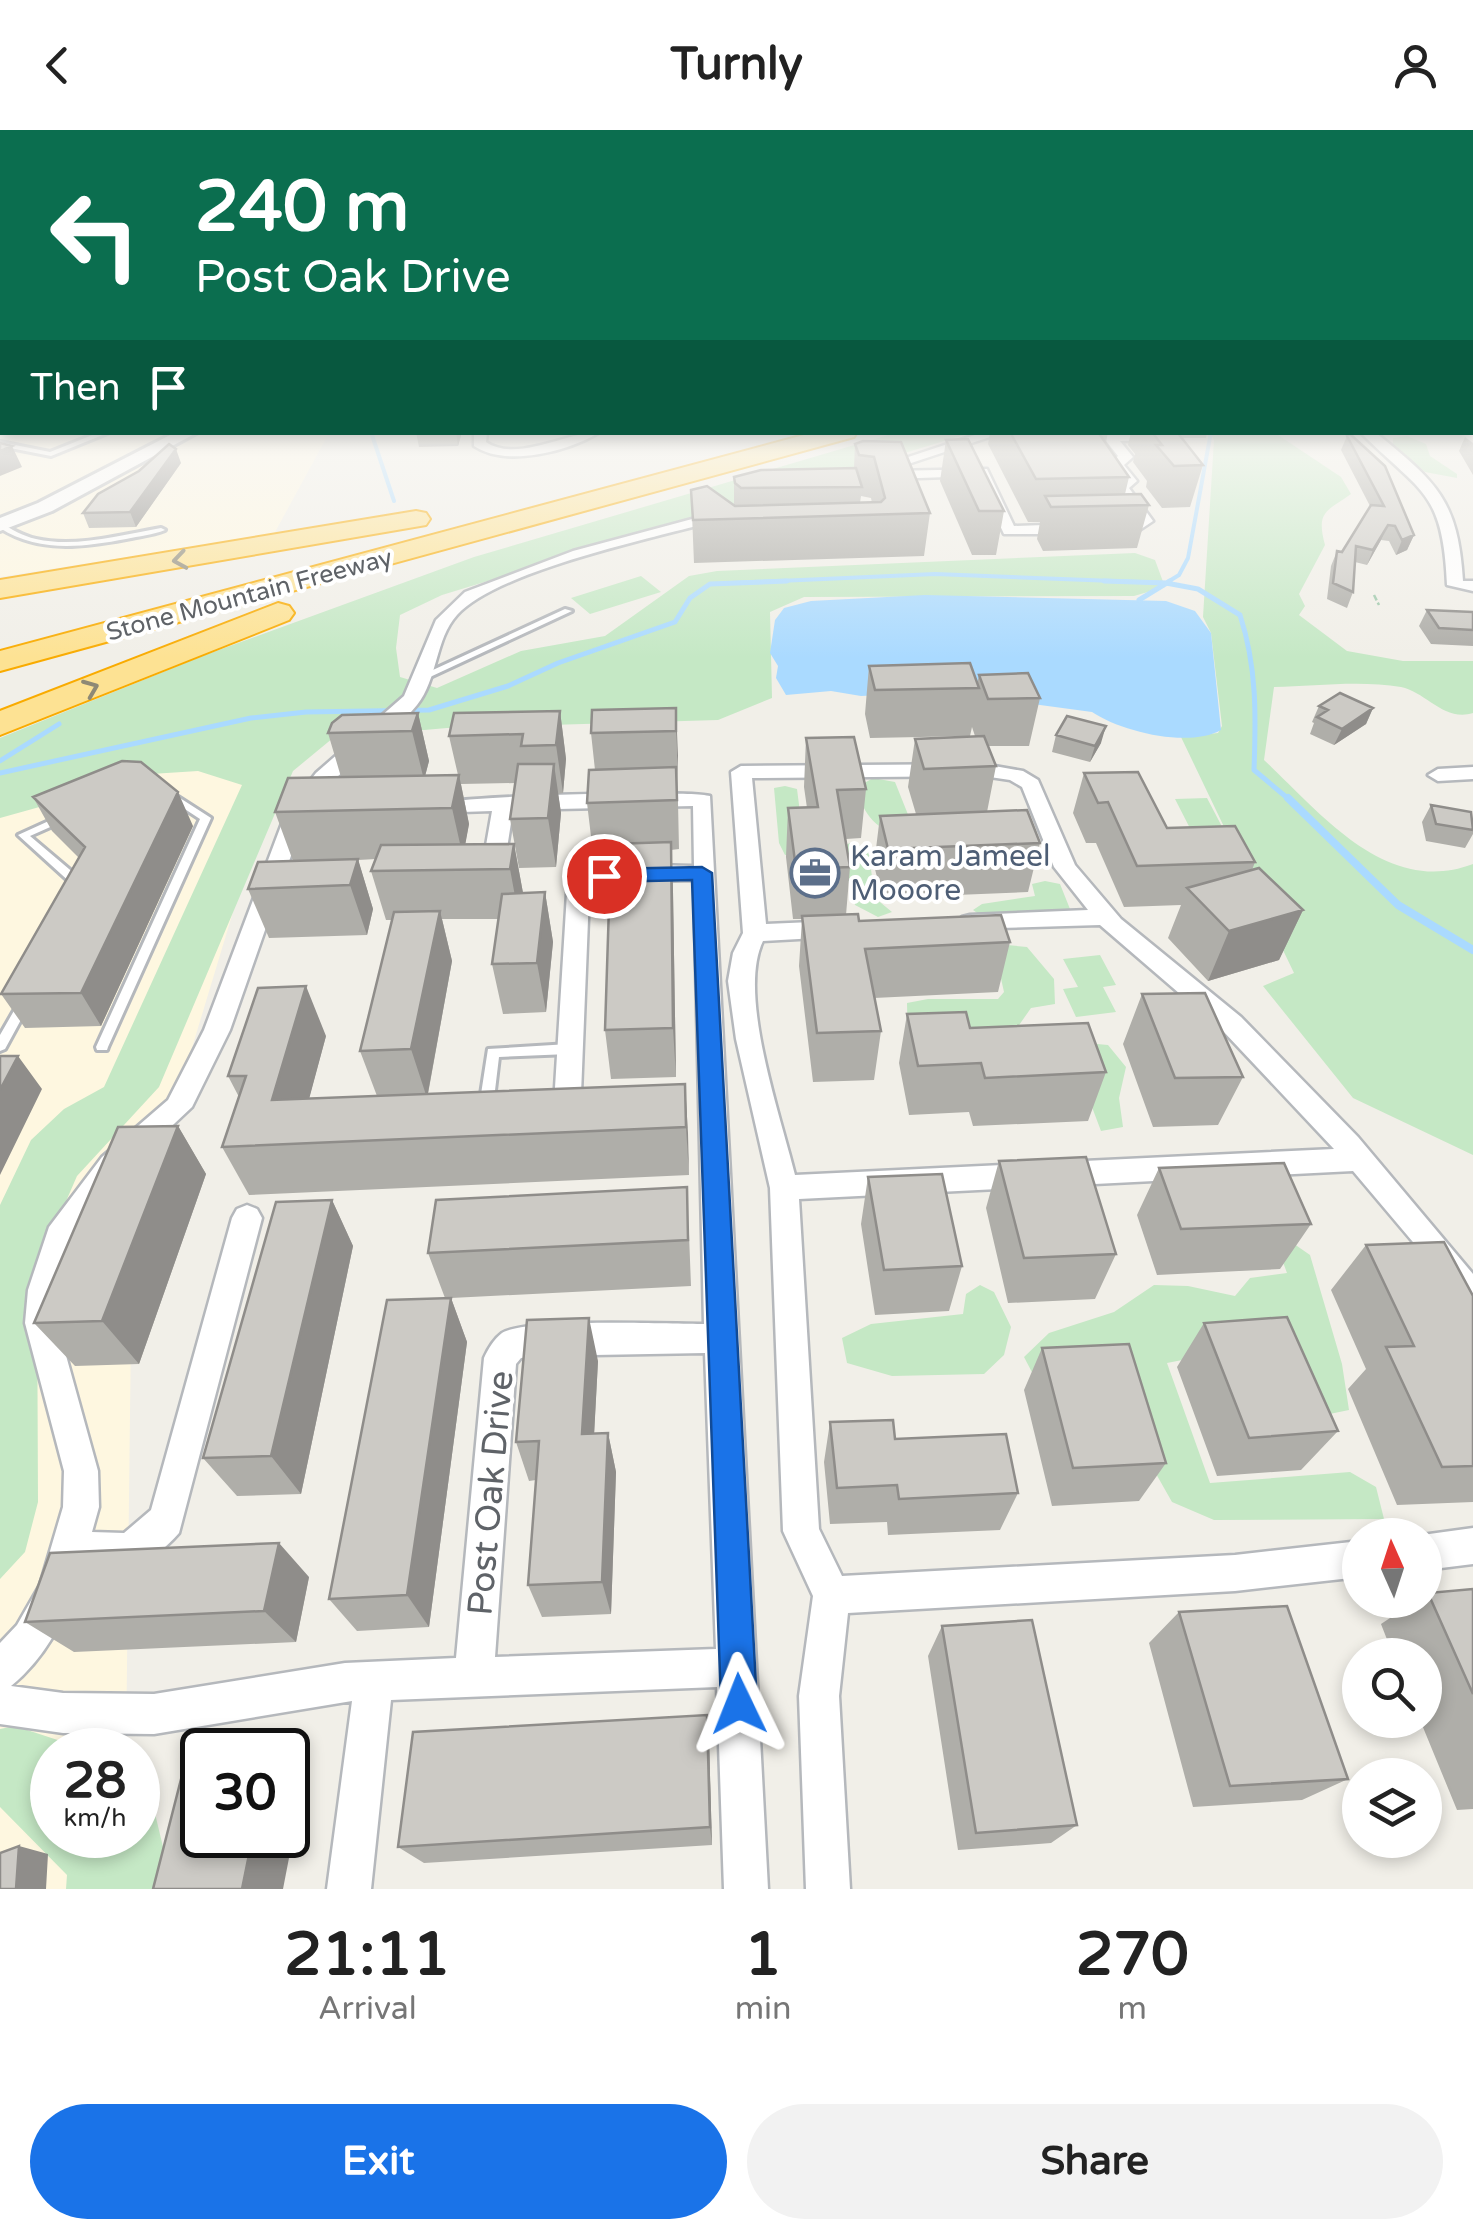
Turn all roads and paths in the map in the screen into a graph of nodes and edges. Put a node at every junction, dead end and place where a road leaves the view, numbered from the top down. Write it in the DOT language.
graph roads {
  1 [pos="73,493"];
  2 [pos="550,493"];
  3 [pos="576,493"];
  4 [pos="589,493"];
  5 [pos="604,493"];
  6 [pos="992,493"];
  7 [pos="1125,493"];
  8 [pos="1434,493"];
  9 [pos="743,508"];
  10 [pos="0,525"];
  11 [pos="1081,529"];
  12 [pos="1099,529"];
  13 [pos="161,530"];
  14 [pos="1473,586"];
  15 [pos="0,589"];
  16 [pos="1374,595"];
  17 [pos="1379,604"];
  18 [pos="568,611"];
  19 [pos="0,634"];
  20 [pos="0,661"];
  21 [pos="427,676"];
  22 [pos="0,724"];
  23 [pos="1473,773"];
  24 [pos="1438,775"];
  25 [pos="162,789"];
  26 [pos="497,804"];
  27 [pos="416,807"];
  28 [pos="72,814"];
  29 [pos="702,873"];
  30 [pos="471,881"];
  31 [pos="76,900"];
  32 [pos="1106,917"];
  33 [pos="950,924"];
  34 [pos="852,928"];
  35 [pos="755,933"];
  36 [pos="30,992"];
  37 [pos="0,1046"];
  38 [pos="102,1047"];
  39 [pos="569,1049"];
  40 [pos="614,1105"];
  41 [pos="502,1107"];
  42 [pos="1360,1159"];
  43 [pos="784,1188"];
  44 [pos="247,1218"];
  45 [pos="1473,1299"];
  46 [pos="722,1338"];
  47 [pos="1473,1546"];
  48 [pos="69,1549"];
  49 [pos="1442,1550"];
  50 [pos="1342,1561"];
  51 [pos="832,1595"];
  52 [pos="738,1667"];
  53 [pos="0,1671"];
  54 [pos="474,1676"];
  55 [pos="374,1680"];
  56 [pos="0,1704"];
  57 [pos="350,1889"];
  58 [pos="734,1889"];
  59 [pos="746,1889"];
  60 [pos="828,1889"];
  1 -- 10 [label="street"];
  2 -- 15 [label="highway, one-way"];
  3 -- 19 [label="highway, Stone Mountain Freeway"];
  4 -- 20 [label="highway, Stone Mountain Freeway"];
  22 -- 5 [label="highway, one-way"];
  6 -- 11 [label="street"];
  7 -- 12 [label="street"];
  8 -- 14 [label="street"];
  9 -- 21 [label="street"];
  10 -- 13 [label="lane"];
  16 -- 17 [label="path"];
  18 -- 21 [label="lane"];
  21 -- 48 [label="street"];
  23 -- 24 [label="street"];
  25 -- 38 [label="lane"];
  26 -- 27 [label="street"];
  26 -- 29 [label="street"];
  26 -- 30 [label="street"];
  28 -- 31 [label="lane"];
  29 -- 39 [label="street"];
  29 -- 46 [label="street"];
  32 -- 33 [label="street"];
  32 -- 35 [label="street"];
  32 -- 42 [label="street"];
  34 -- 35 [label="street"];
  35 -- 43 [label="street"];
  36 -- 37 [label="lane"];
  39 -- 40 [label="street"];
  39 -- 41 [label="lane"];
  42 -- 43 [label="street"];
  42 -- 45 [label="street"];
  43 -- 51 [label="street"];
  44 -- 48 [label="street"];
  46 -- 52 [label="street"];
  46 -- 54 [label="street, Post Oak Drive"];
  47 -- 49 [label="street"];
  48 -- 53 [label="street"];
  50 -- 51 [label="street"];
  51 -- 60 [label="street"];
  52 -- 54 [label="street"];
  52 -- 59 [label="street"];
  54 -- 55 [label="street"];
  55 -- 56 [label="street"];
  55 -- 57 [label="street"];
  58 -- 59 [label="street"];
}
